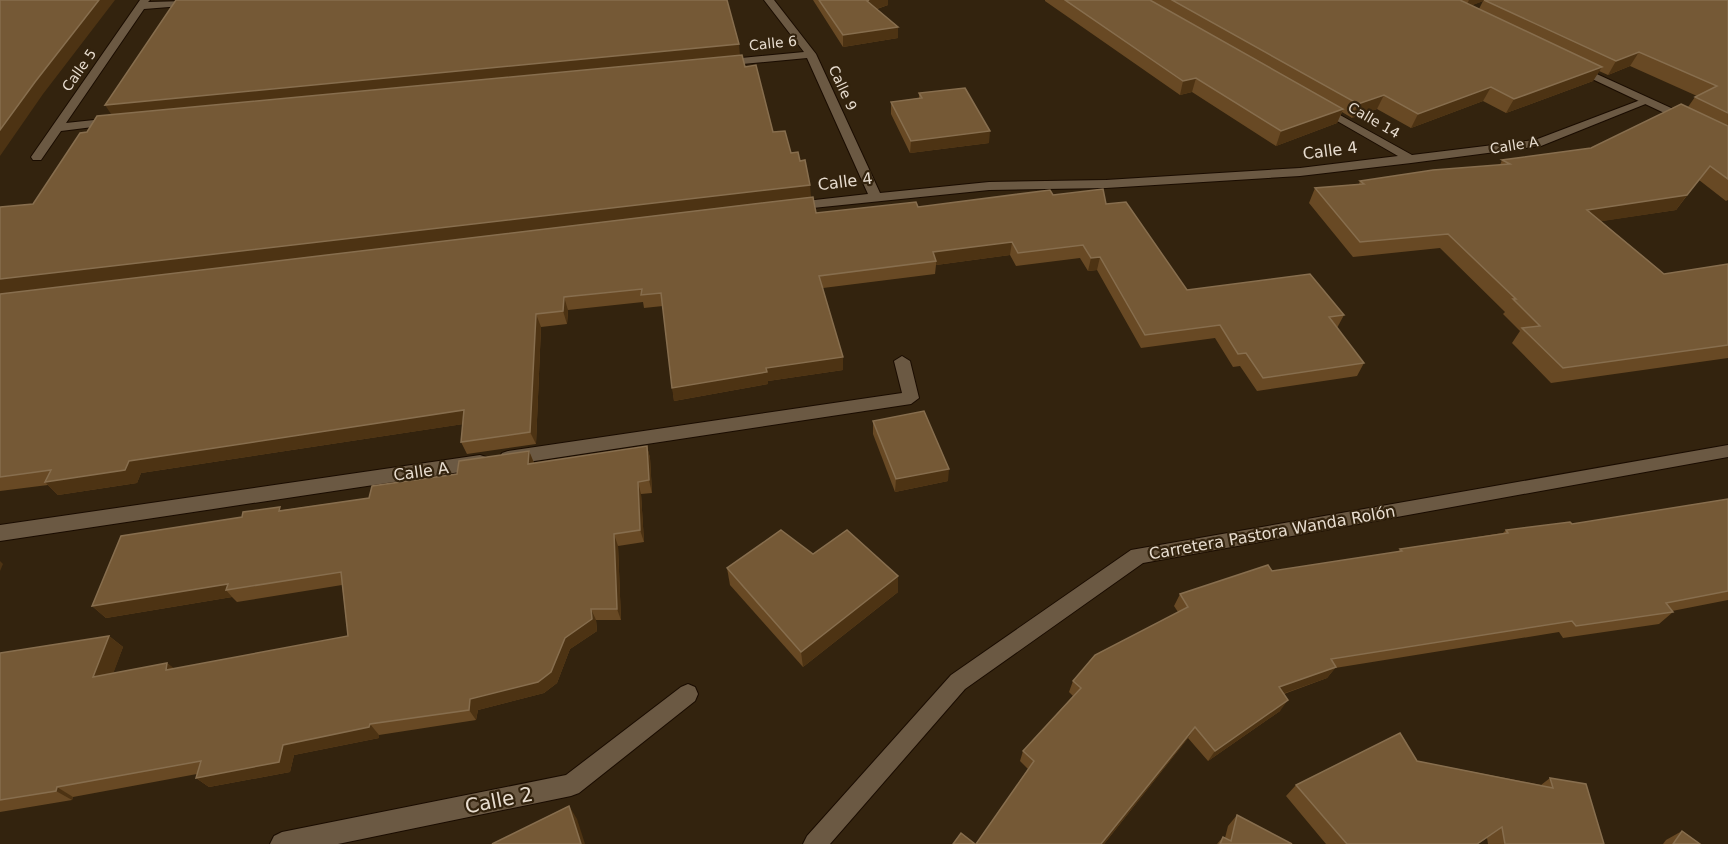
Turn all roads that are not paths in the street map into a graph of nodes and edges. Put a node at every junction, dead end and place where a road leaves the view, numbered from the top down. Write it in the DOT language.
graph roads {
  1 [pos="220,0"];
  2 [pos="769,0"];
  3 [pos="143,3"];
  4 [pos="811,54"];
  5 [pos="705,65"];
  6 [pos="1571,65"];
  7 [pos="1309,100"];
  8 [pos="1647,101"];
  9 [pos="128,121"];
  10 [pos="57,128"];
  11 [pos="1728,139"];
  12 [pos="37,157"];
  13 [pos="1411,159"];
  14 [pos="875,196"];
  15 [pos="783,207"];
  16 [pos="902,361"];
  17 [pos="1728,451"];
  18 [pos="0,533"];
  19 [pos="688,694"];
  20 [pos="282,844"];
  21 [pos="815,844"];
  1 -- 3 [label="street"];
  2 -- 4 [label="street, Calle 9"];
  3 -- 10 [label="street, Calle 5"];
  4 -- 5 [label="street, Calle 6"];
  4 -- 14 [label="street, Calle 9"];
  6 -- 8 [label="street"];
  7 -- 13 [label="street, Calle 14"];
  8 -- 11 [label="street"];
  8 -- 13 [label="street, Calle A"];
  9 -- 10 [label="street"];
  10 -- 12 [label="street, Calle 5"];
  13 -- 14 [label="street, Calle 4"];
  14 -- 15 [label="street, Calle 4"];
  16 -- 18 [label="street, Calle A"];
  17 -- 21 [label="street, Carretera Pastora Wanda Rolón"];
  19 -- 20 [label="street, Calle 2"];
}
